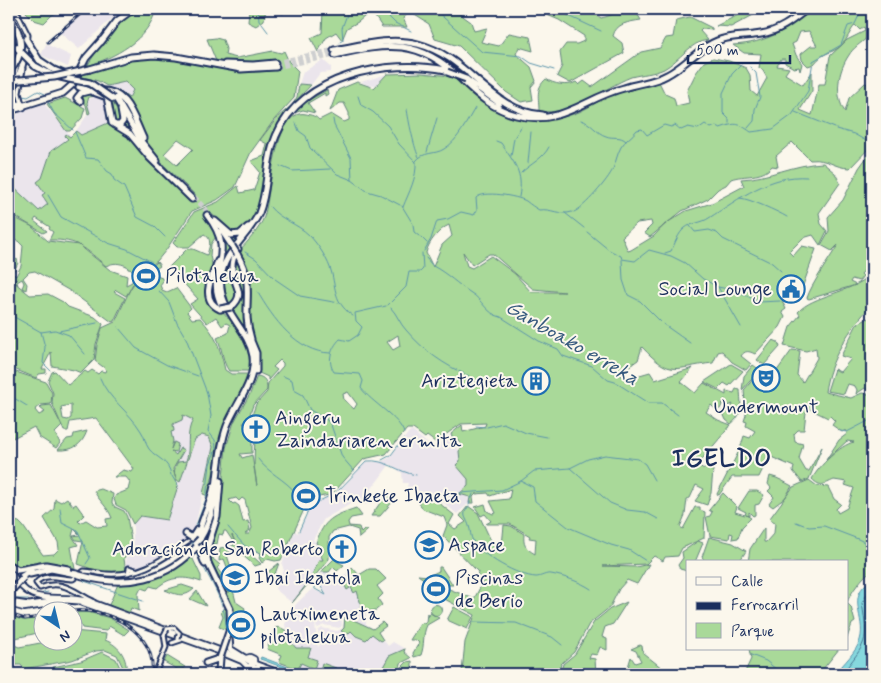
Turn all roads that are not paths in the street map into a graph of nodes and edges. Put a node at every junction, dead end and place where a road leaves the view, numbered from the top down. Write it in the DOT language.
graph roads {
  1 [pos="134,9"];
  2 [pos="803,9"];
  3 [pos="807,9"];
  4 [pos="10,10"];
  5 [pos="18,15"];
  6 [pos="9,17"];
  7 [pos="9,34"];
  8 [pos="102,40"];
  9 [pos="24,65"];
  10 [pos="276,65"];
  11 [pos="448,70"];
  12 [pos="9,71"];
  13 [pos="464,78"];
  14 [pos="70,79"];
  15 [pos="9,80"];
  16 [pos="9,86"];
  17 [pos="85,89"];
  18 [pos="61,90"];
  19 [pos="9,94"];
  20 [pos="66,96"];
  21 [pos="114,98"];
  22 [pos="80,101"];
  23 [pos="10,103"];
  24 [pos="30,104"];
  25 [pos="510,107"];
  26 [pos="121,110"];
  27 [pos="9,111"];
  28 [pos="113,124"];
  29 [pos="150,152"];
  30 [pos="156,164"];
  31 [pos="259,213"];
  32 [pos="215,221"];
  33 [pos="220,236"];
  34 [pos="244,241"];
  35 [pos="241,330"];
  36 [pos="253,344"];
  37 [pos="219,459"];
  38 [pos="220,473"];
  39 [pos="205,514"];
  40 [pos="186,534"];
  41 [pos="188,542"];
  42 [pos="195,546"];
  43 [pos="9,565"];
  44 [pos="9,569"];
  45 [pos="68,569"];
  46 [pos="80,575"];
  47 [pos="22,577"];
  48 [pos="9,579"];
  49 [pos="9,588"];
  50 [pos="9,599"];
  51 [pos="85,600"];
  52 [pos="9,609"];
  53 [pos="118,614"];
  54 [pos="230,625"];
  55 [pos="168,629"];
  56 [pos="179,632"];
  57 [pos="165,637"];
  58 [pos="178,640"];
  59 [pos="172,642"];
  60 [pos="225,654"];
  61 [pos="247,659"];
  62 [pos="217,660"];
  63 [pos="206,663"];
  64 [pos="219,671"];
  65 [pos="156,674"];
  66 [pos="279,674"];
  67 [pos="284,674"];
  1 -- 8 [label="highway"];
  2 -- 25 [label="highway"];
  3 -- 13 [label="highway"];
  4 -- 5 [label="highway"];
  4 -- 14 [label="highway, bridge"];
  4 -- 16 [label="highway"];
  5 -- 9 [label="main road"];
  6 -- 12 [label="highway, bridge"];
  7 -- 14 [label="highway, bridge"];
  7 -- 16 [label="highway"];
  8 -- 14 [label="highway"];
  8 -- 17 [label="highway"];
  8 -- 24 [label="highway"];
  9 -- 19 [label="main road"];
  9 -- 24 [label="main road"];
  10 -- 15 [label="highway, bridge"];
  11 -- 13 [label="highway, bridge"];
  11 -- 25 [label="highway"];
  11 -- 31 [label="highway"];
  11 -- 34 [label="highway"];
  13 -- 25 [label="highway"];
  14 -- 21 [label="highway, bridge"];
  17 -- 22 [label="highway"];
  17 -- 28 [label="highway"];
  17 -- 29 [label="highway"];
  18 -- 24 [label="highway"];
  20 -- 24 [label="highway"];
  21 -- 26 [label="highway"];
  21 -- 29 [label="highway"];
  23 -- 24 [label="highway"];
  23 -- 27 [label="highway"];
  24 -- 27 [label="highway"];
  26 -- 28 [label="highway"];
  26 -- 30 [label="highway"];
  28 -- 30 [label="highway"];
  29 -- 30 [label="highway"];
  31 -- 32 [label="highway"];
  31 -- 35 [label="highway"];
  32 -- 33 [label="highway"];
  32 -- 36 [label="highway, bridge"];
  33 -- 34 [label="highway, bridge"];
  33 -- 35 [label="highway"];
  34 -- 36 [label="highway"];
  35 -- 37 [label="highway"];
  36 -- 38 [label="highway"];
  37 -- 39 [label="highway"];
  37 -- 42 [label="highway"];
  38 -- 42 [label="highway"];
  38 -- 54 [label="highway"];
  39 -- 40 [label="highway"];
  39 -- 54 [label="highway"];
  41 -- 51 [label="main road"];
  42 -- 46 [label="highway"];
  43 -- 45 [label="highway"];
  44 -- 51 [label="main road"];
  45 -- 46 [label="highway"];
  45 -- 47 [label="highway"];
  46 -- 47 [label="highway"];
  47 -- 49 [label="highway, bridge"];
  47 -- 50 [label="highway, bridge"];
  48 -- 50 [label="highway"];
  50 -- 51 [label="highway"];
  50 -- 52 [label="highway, bridge"];
  51 -- 53 [label="main road"];
  51 -- 53 [label="main road"];
  53 -- 55 [label="main road"];
  53 -- 57 [label="main road"];
  53 -- 60 [label="main road"];
  53 -- 60 [label="main road"];
  54 -- 61 [label="highway, bridge"];
  54 -- 62 [label="highway, bridge"];
  55 -- 56 [label="main road"];
  55 -- 57 [label="main road, bridge"];
  56 -- 58 [label="main road, bridge"];
  56 -- 60 [label="main road"];
  57 -- 59 [label="main road"];
  57 -- 65 [label="main road"];
  58 -- 59 [label="main road"];
  58 -- 60 [label="main road"];
  59 -- 65 [label="main road"];
  60 -- 61 [label="main road"];
  61 -- 66 [label="main road"];
  61 -- 67 [label="main road"];
  62 -- 63 [label="highway"];
  62 -- 64 [label="highway"];
}
